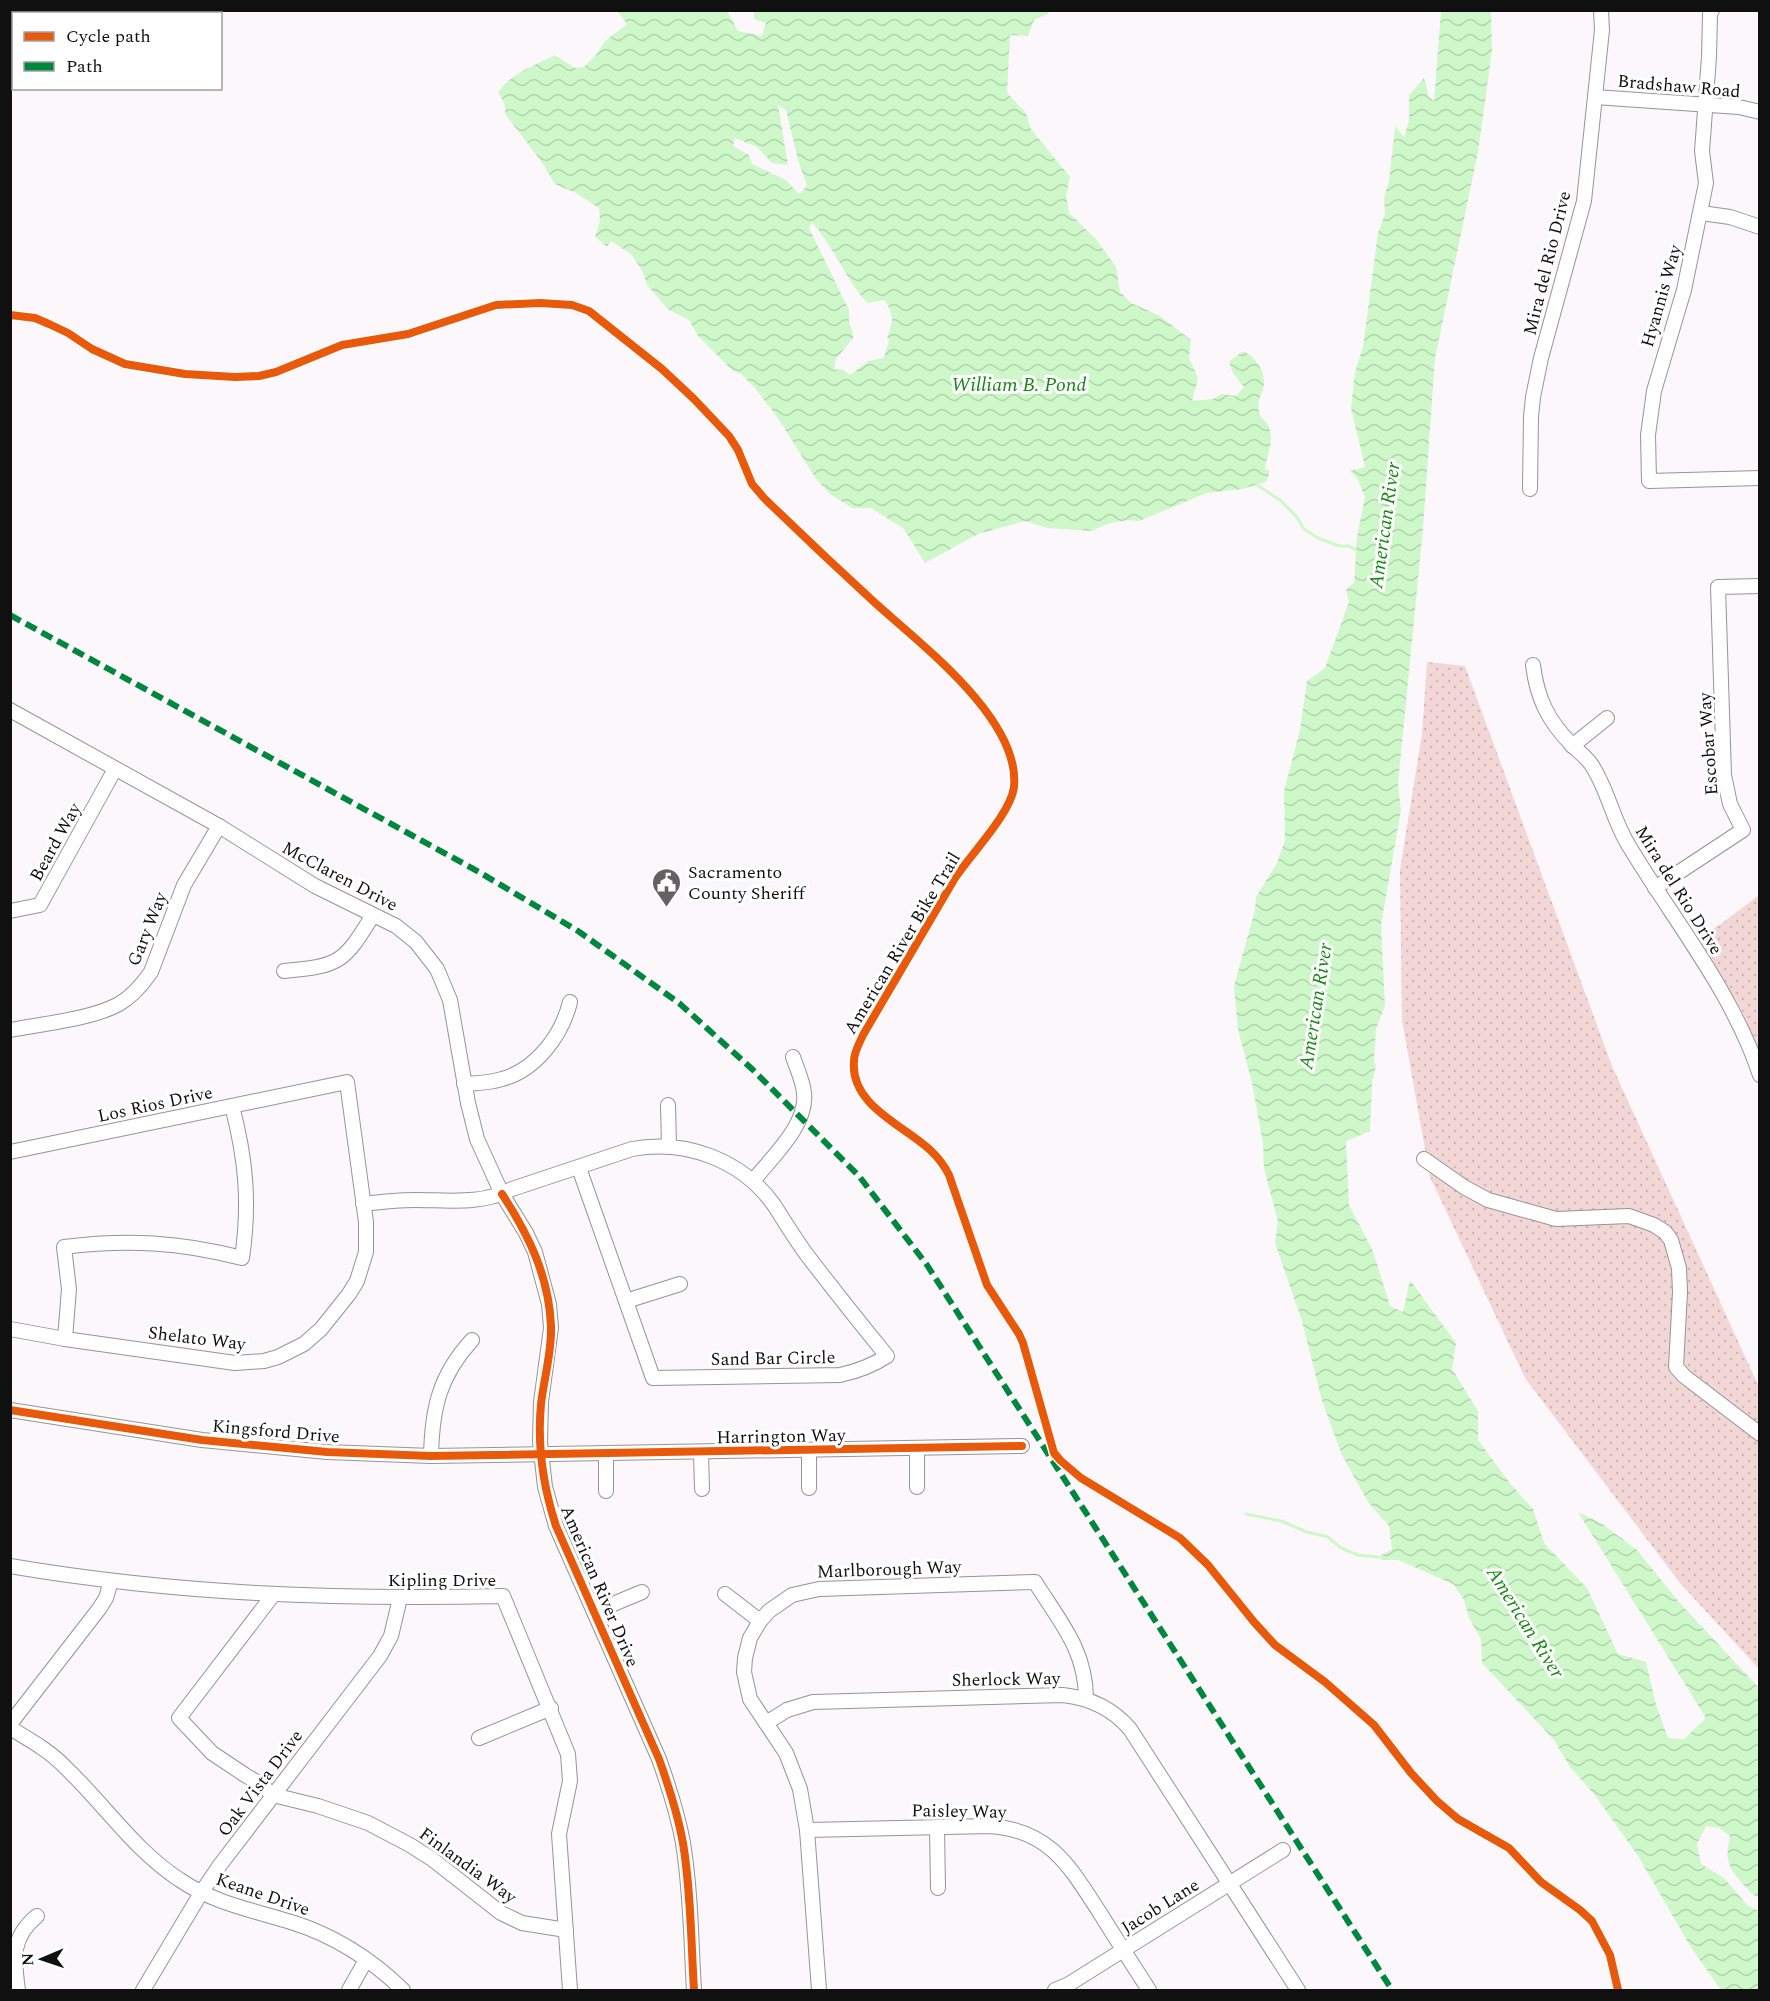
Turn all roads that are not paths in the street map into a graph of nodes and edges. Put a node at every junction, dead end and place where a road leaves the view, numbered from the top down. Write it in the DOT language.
graph roads {
  1 [pos="1601,10"];
  2 [pos="1712,10"];
  3 [pos="1595,97"];
  4 [pos="1706,105"];
  5 [pos="1760,112"];
  6 [pos="1701,213"];
  7 [pos="1760,227"];
  8 [pos="1760,478"];
  9 [pos="1530,489"];
  10 [pos="1760,586"];
  11 [pos="1533,665"];
  12 [pos="10,710"];
  13 [pos="1606,718"];
  14 [pos="1572,746"];
  15 [pos="116,769"];
  16 [pos="219,826"];
  17 [pos="1655,888"];
  18 [pos="10,911"];
  19 [pos="374,915"];
  20 [pos="284,971"];
  21 [pos="570,1002"];
  22 [pos="10,1030"];
  23 [pos="793,1057"];
  24 [pos="1760,1074"];
  25 [pos="464,1084"];
  26 [pos="307,1091"];
  27 [pos="668,1105"];
  28 [pos="232,1106"];
  29 [pos="669,1146"];
  30 [pos="10,1152"];
  31 [pos="1424,1158"];
  32 [pos="579,1168"];
  33 [pos="753,1181"];
  34 [pos="502,1194"];
  35 [pos="363,1204"];
  36 [pos="680,1284"];
  37 [pos="626,1301"];
  38 [pos="10,1329"];
  39 [pos="64,1339"];
  40 [pos="472,1340"];
  41 [pos="10,1410"];
  42 [pos="1760,1434"];
  43 [pos="1022,1446"];
  44 [pos="917,1448"];
  45 [pos="809,1451"];
  46 [pos="701,1453"];
  47 [pos="606,1454"];
  48 [pos="431,1456"];
  49 [pos="540,1456"];
  50 [pos="918,1487"];
  51 [pos="809,1488"];
  52 [pos="702,1490"];
  53 [pos="606,1491"];
  54 [pos="10,1566"];
  55 [pos="111,1581"];
  56 [pos="642,1592"];
  57 [pos="725,1594"];
  58 [pos="273,1595"];
  59 [pos="400,1598"];
  60 [pos="594,1612"];
  61 [pos="760,1621"];
  62 [pos="1086,1699"];
  63 [pos="550,1708"];
  64 [pos="766,1723"];
  65 [pos="10,1726"];
  66 [pos="479,1738"];
  67 [pos="273,1795"];
  68 [pos="937,1827"];
  69 [pos="807,1830"];
  70 [pos="1283,1850"];
  71 [pos="1229,1883"];
  72 [pos="938,1888"];
  73 [pos="201,1893"];
  74 [pos="37,1916"];
  75 [pos="566,1930"];
  76 [pos="1124,1950"];
  77 [pos="366,1960"];
  78 [pos="18,1990"];
  79 [pos="143,1990"];
  80 [pos="349,1990"];
  81 [pos="404,1990"];
  82 [pos="570,1990"];
  83 [pos="694,1990"];
  84 [pos="819,1990"];
  85 [pos="1055,1990"];
  86 [pos="1149,1990"];
  87 [pos="1298,1990"];
  1 -- 3 [label="street, Mira del Rio Drive"];
  2 -- 4 [label="street, Hyannis Way"];
  3 -- 4 [label="street, Bradshaw Road"];
  3 -- 9 [label="street, Mira del Rio Drive"];
  4 -- 5 [label="street, Bradshaw Road"];
  4 -- 6 [label="street, Hyannis Way"];
  6 -- 7 [label="street"];
  6 -- 8 [label="street, Hyannis Way"];
  10 -- 17 [label="street, Escobar Way"];
  11 -- 14 [label="street, Mira del Rio Drive"];
  12 -- 15 [label="street, McClaren Drive"];
  13 -- 14 [label="street"];
  14 -- 17 [label="street, Mira del Rio Drive"];
  15 -- 16 [label="street, McClaren Drive"];
  15 -- 18 [label="street, Beard Way"];
  16 -- 19 [label="street, McClaren Drive"];
  16 -- 22 [label="street, Gary Way"];
  17 -- 24 [label="street, Mira del Rio Drive"];
  19 -- 20 [label="street"];
  19 -- 25 [label="street, McClaren Drive"];
  21 -- 25 [label="street"];
  23 -- 33 [label="street"];
  25 -- 34 [label="street, McClaren Drive"];
  26 -- 28 [label="street, Los Rios Drive"];
  26 -- 35 [label="street, Shelato Way"];
  27 -- 29 [label="street"];
  28 -- 30 [label="street, Los Rios Drive"];
  28 -- 39 [label="street"];
  29 -- 32 [label="street, Sand Bar Circle"];
  29 -- 33 [label="street, Sand Bar Circle"];
  31 -- 42 [label="street"];
  32 -- 34 [label="street"];
  32 -- 37 [label="street, Sand Bar Circle"];
  33 -- 37 [label="street, Sand Bar Circle"];
  34 -- 35 [label="street"];
  34 -- 49 [label="street, American River Drive"];
  35 -- 39 [label="street, Shelato Way"];
  36 -- 37 [label="street"];
  38 -- 39 [label="street, Shelato Way"];
  40 -- 48 [label="street"];
  41 -- 48 [label="street, Kingsford Drive"];
  43 -- 44 [label="street, Harrington Way"];
  44 -- 45 [label="street, Harrington Way"];
  44 -- 50 [label="street"];
  45 -- 46 [label="street, Harrington Way"];
  45 -- 51 [label="street, Harrington Way"];
  46 -- 47 [label="street, Harrington Way"];
  46 -- 52 [label="street, Harrington Way"];
  47 -- 49 [label="street, Harrington Way"];
  47 -- 53 [label="street"];
  48 -- 49 [label="street, Kingsford Drive"];
  49 -- 60 [label="street, American River Drive"];
  54 -- 55 [label="street, Kipling Drive"];
  55 -- 58 [label="street, Kipling Drive"];
  55 -- 65 [label="street"];
  56 -- 60 [label="street, American River Drive"];
  57 -- 61 [label="street"];
  58 -- 59 [label="street, Kipling Drive"];
  58 -- 67 [label="street, Finlandia Way"];
  59 -- 63 [label="street, Kipling Drive"];
  59 -- 67 [label="street, Oak Vista Drive"];
  60 -- 83 [label="street, American River Drive"];
  61 -- 62 [label="street, Marlborough Way"];
  61 -- 64 [label="street, Marlborough Way"];
  62 -- 64 [label="street, Sherlock Way"];
  62 -- 71 [label="street, Sherlock Way"];
  63 -- 66 [label="street"];
  63 -- 75 [label="street, Kipling Drive"];
  64 -- 69 [label="street, Marlborough Way"];
  65 -- 73 [label="street, Keane Drive"];
  67 -- 73 [label="street, Oak Vista Drive"];
  67 -- 75 [label="street, Finlandia Way"];
  68 -- 69 [label="street, Paisley Way"];
  68 -- 72 [label="street"];
  68 -- 76 [label="street, Paisley Way"];
  69 -- 84 [label="street, Marlborough Way"];
  70 -- 71 [label="street, Jacob Lane"];
  71 -- 76 [label="street, Jacob Lane"];
  71 -- 87 [label="street, Sherlock Way"];
  73 -- 77 [label="street, Keane Drive"];
  73 -- 79 [label="street, Oak Vista Drive"];
  74 -- 78 [label="street"];
  75 -- 82 [label="street, Kipling Drive"];
  76 -- 85 [label="street, Jacob Lane"];
  76 -- 86 [label="street, Paisley Way"];
  77 -- 80 [label="street"];
  77 -- 81 [label="street, Keane Drive"];
}
